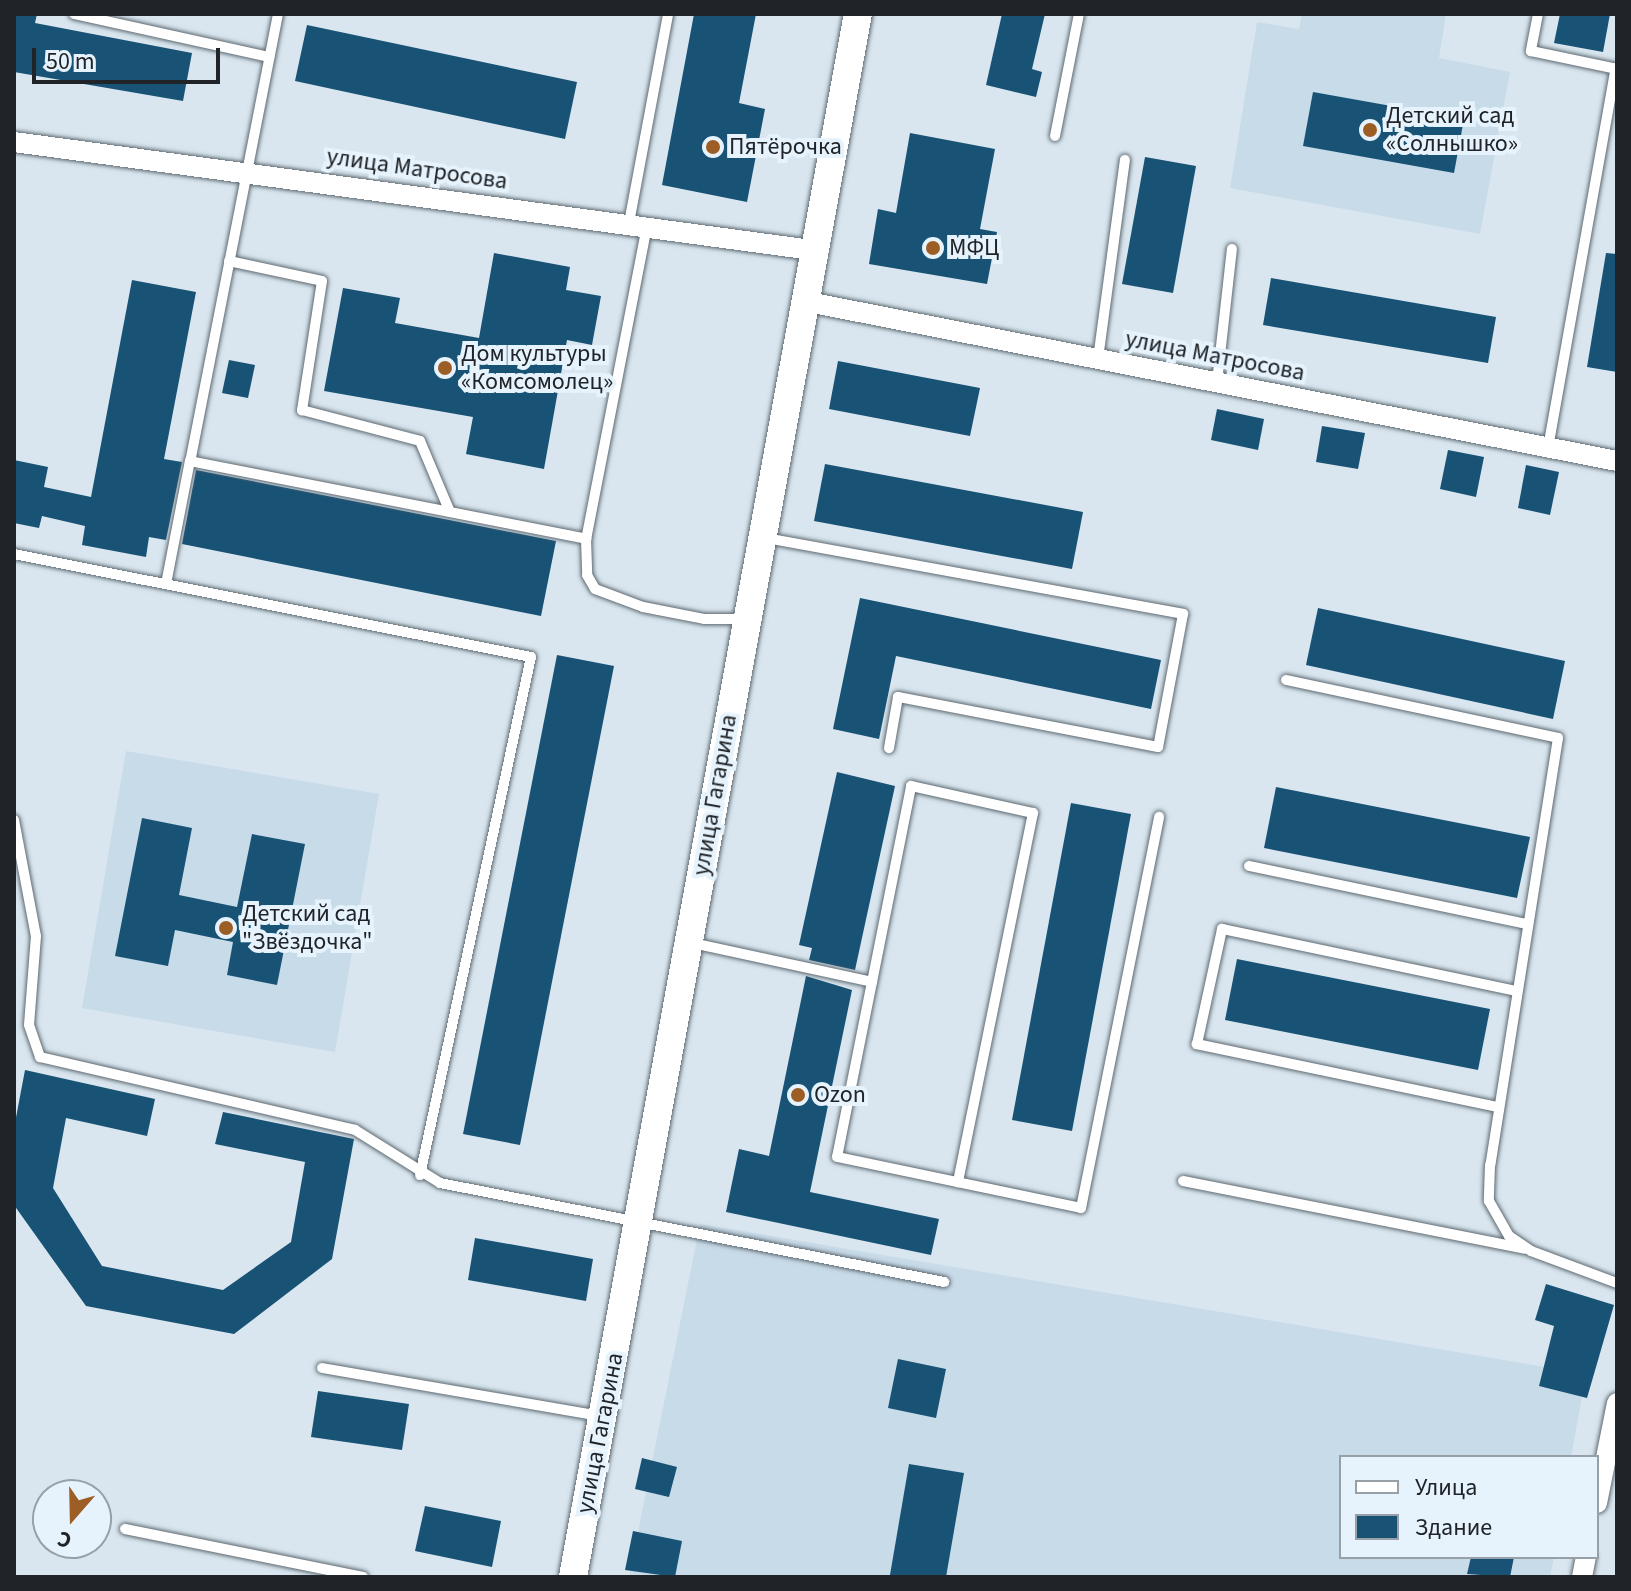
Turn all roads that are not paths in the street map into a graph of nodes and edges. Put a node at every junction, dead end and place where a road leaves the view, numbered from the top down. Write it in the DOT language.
graph roads {
  1 [pos="74,14"];
  2 [pos="278,14"];
  3 [pos="668,14"];
  4 [pos="858,14"];
  5 [pos="1079,14"];
  6 [pos="1538,14"];
  7 [pos="269,57"];
  8 [pos="1616,68"];
  9 [pos="1055,136"];
  10 [pos="14,142"];
  11 [pos="1125,160"];
  12 [pos="246,172"];
  13 [pos="638,225"];
  14 [pos="1232,249"];
  15 [pos="812,250"];
  16 [pos="229,261"];
  17 [pos="803,301"];
  18 [pos="1098,359"];
  19 [pos="1217,382"];
  20 [pos="1548,448"];
  21 [pos="190,461"];
  22 [pos="1617,461"];
  23 [pos="450,512"];
  24 [pos="760,537"];
  25 [pos="586,539"];
  26 [pos="14,554"];
  27 [pos="166,584"];
  28 [pos="746,619"];
  29 [pos="1286,680"];
  30 [pos="889,748"];
  31 [pos="1159,817"];
  32 [pos="14,820"];
  33 [pos="1249,866"];
  34 [pos="1527,924"];
  35 [pos="690,943"];
  36 [pos="872,982"];
  37 [pos="1516,991"];
  38 [pos="1498,1107"];
  39 [pos="420,1175"];
  40 [pos="1183,1181"];
  41 [pos="958,1182"];
  42 [pos="640,1220"];
  43 [pos="1531,1251"];
  44 [pos="944,1282"];
  45 [pos="1617,1283"];
  46 [pos="322,1368"];
  47 [pos="1617,1403"];
  48 [pos="603,1417"];
  49 [pos="1599,1493"];
  50 [pos="125,1529"];
  51 [pos="363,1577"];
  52 [pos="573,1577"];
  1 -- 7 [label="lane"];
  2 -- 7 [label="lane"];
  3 -- 13 [label="lane"];
  4 -- 15 [label="main road, улица Гагарина"];
  5 -- 9 [label="lane"];
  6 -- 8 [label="lane"];
  7 -- 12 [label="lane"];
  8 -- 20 [label="lane"];
  10 -- 12 [label="street, улица Матросова"];
  11 -- 18 [label="lane"];
  12 -- 13 [label="street, улица Матросова"];
  12 -- 16 [label="lane"];
  13 -- 15 [label="street, улица Матросова"];
  13 -- 25 [label="lane"];
  14 -- 19 [label="lane"];
  15 -- 17 [label="main road, улица Гагарина"];
  16 -- 21 [label="lane"];
  16 -- 23 [label="lane"];
  17 -- 18 [label="street, улица Матросова"];
  17 -- 24 [label="main road, улица Гагарина"];
  18 -- 19 [label="street, улица Матросова"];
  19 -- 20 [label="street, улица Матросова"];
  20 -- 22 [label="street, улица Матросова"];
  21 -- 23 [label="lane"];
  21 -- 27 [label="lane"];
  23 -- 25 [label="lane"];
  24 -- 28 [label="main road, улица Гагарина"];
  24 -- 30 [label="lane"];
  25 -- 28 [label="lane"];
  26 -- 27 [label="lane"];
  27 -- 39 [label="lane"];
  28 -- 35 [label="main road, улица Гагарина"];
  29 -- 34 [label="lane"];
  31 -- 41 [label="lane"];
  32 -- 39 [label="lane"];
  33 -- 34 [label="lane"];
  34 -- 37 [label="lane"];
  35 -- 36 [label="lane"];
  35 -- 42 [label="main road, улица Гагарина"];
  36 -- 41 [label="lane"];
  36 -- 41 [label="lane"];
  37 -- 38 [label="lane"];
  37 -- 38 [label="lane"];
  38 -- 43 [label="lane"];
  39 -- 42 [label="lane"];
  40 -- 43 [label="lane"];
  42 -- 44 [label="lane"];
  42 -- 48 [label="main road, улица Гагарина"];
  43 -- 45 [label="lane"];
  46 -- 48 [label="lane"];
  47 -- 49 [label="street"];
  48 -- 52 [label="main road, улица Гагарина"];
  50 -- 51 [label="lane"];
}
